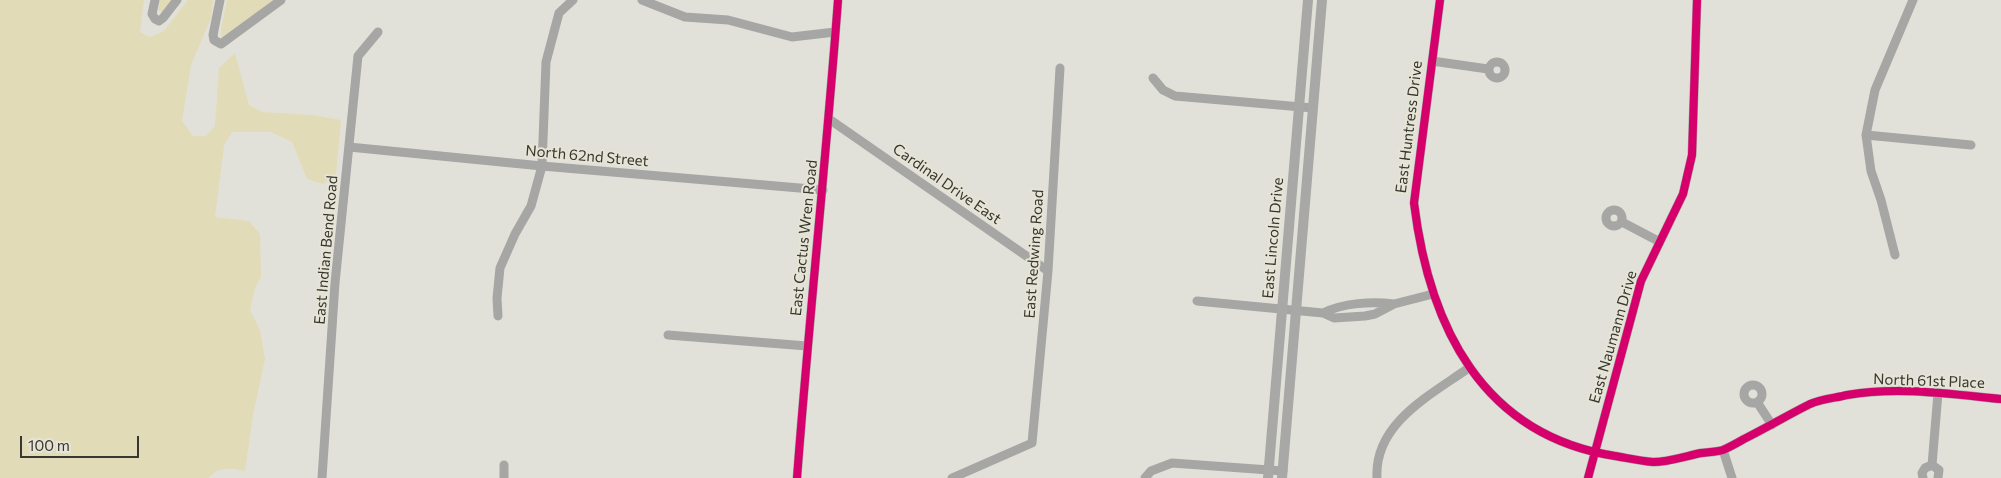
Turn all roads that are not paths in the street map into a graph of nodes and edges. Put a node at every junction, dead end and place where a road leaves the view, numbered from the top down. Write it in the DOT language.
graph roads {
  1 [pos="155,0"];
  2 [pos="177,0"];
  3 [pos="220,0"];
  4 [pos="281,0"];
  5 [pos="573,0"];
  6 [pos="642,0"];
  7 [pos="838,0"];
  8 [pos="1308,0"];
  9 [pos="1322,0"];
  10 [pos="1440,0"];
  11 [pos="1697,0"];
  12 [pos="1913,0"];
  13 [pos="378,32"];
  14 [pos="835,32"];
  15 [pos="1432,61"];
  16 [pos="1060,68"];
  17 [pos="1488,69"];
  18 [pos="1153,78"];
  19 [pos="1299,107"];
  20 [pos="1313,108"];
  21 [pos="829,119"];
  22 [pos="1866,135"];
  23 [pos="1971,146"];
  24 [pos="349,147"];
  25 [pos="542,166"];
  26 [pos="823,190"];
  27 [pos="1622,222"];
  28 [pos="1660,242"];
  29 [pos="1895,256"];
  30 [pos="1048,271"];
  31 [pos="1433,294"];
  32 [pos="1197,301"];
  33 [pos="1282,310"];
  34 [pos="1295,310"];
  35 [pos="498,316"];
  36 [pos="668,335"];
  37 [pos="807,346"];
  38 [pos="1470,367"];
  39 [pos="1938,393"];
  40 [pos="2001,399"];
  41 [pos="1757,402"];
  42 [pos="1772,425"];
  43 [pos="1723,450"];
  44 [pos="1595,452"];
  45 [pos="504,465"];
  46 [pos="1932,465"];
  47 [pos="1268,474"];
  48 [pos="1282,475"];
  49 [pos="322,478"];
  50 [pos="504,478"];
  51 [pos="797,478"];
  52 [pos="952,478"];
  53 [pos="1145,478"];
  54 [pos="1377,478"];
  55 [pos="1588,478"];
  56 [pos="1732,478"];
  57 [pos="1924,478"];
  58 [pos="1938,478"];
  1 -- 2 [label="street"];
  3 -- 4 [label="street"];
  5 -- 25 [label="street"];
  6 -- 14 [label="street"];
  7 -- 14 [label="street, East Cactus Wren Road"];
  8 -- 19 [label="main road, East Lincoln Drive"];
  9 -- 20 [label="main road, East Lincoln Drive"];
  10 -- 15 [label="street, East Huntress Drive"];
  11 -- 28 [label="street, East Naumann Drive"];
  12 -- 22 [label="street"];
  13 -- 24 [label="street, East Indian Bend Road"];
  14 -- 21 [label="street, East Cactus Wren Road"];
  15 -- 17 [label="street, East Huntress Drive"];
  15 -- 31 [label="street, East Huntress Drive"];
  16 -- 30 [label="street, East Redwing Road"];
  18 -- 19 [label="street"];
  19 -- 20 [label="street"];
  19 -- 33 [label="main road, East Lincoln Drive"];
  20 -- 34 [label="main road, East Lincoln Drive"];
  21 -- 26 [label="street, East Cactus Wren Road"];
  21 -- 30 [label="street, Cardinal Drive East"];
  22 -- 23 [label="street"];
  22 -- 29 [label="street"];
  24 -- 25 [label="street, North 62nd Street"];
  24 -- 49 [label="street, East Indian Bend Road"];
  25 -- 26 [label="street, North 62nd Street"];
  25 -- 35 [label="street"];
  26 -- 37 [label="street, East Cactus Wren Road"];
  27 -- 28 [label="street"];
  28 -- 44 [label="street, East Naumann Drive"];
  30 -- 52 [label="street, East Redwing Road"];
  31 -- 34 [label="street"];
  31 -- 38 [label="street, East Huntress Drive"];
  32 -- 33 [label="street"];
  33 -- 34 [label="street"];
  33 -- 47 [label="main road, East Lincoln Drive"];
  34 -- 48 [label="main road, East Lincoln Drive"];
  36 -- 37 [label="street"];
  37 -- 51 [label="street, East Cactus Wren Road"];
  38 -- 44 [label="street, North 61st Place"];
  38 -- 54 [label="street"];
  39 -- 40 [label="street, North 61st Place"];
  39 -- 42 [label="street, North 61st Place"];
  39 -- 46 [label="street"];
  41 -- 42 [label="street"];
  42 -- 43 [label="street, North 61st Place"];
  43 -- 44 [label="street, North 61st Place"];
  43 -- 56 [label="street"];
  44 -- 55 [label="street, East Naumann Drive"];
  45 -- 50 [label="street"];
  46 -- 57 [label="street"];
  46 -- 58 [label="street"];
  47 -- 48 [label="street"];
  47 -- 53 [label="street"];
}
